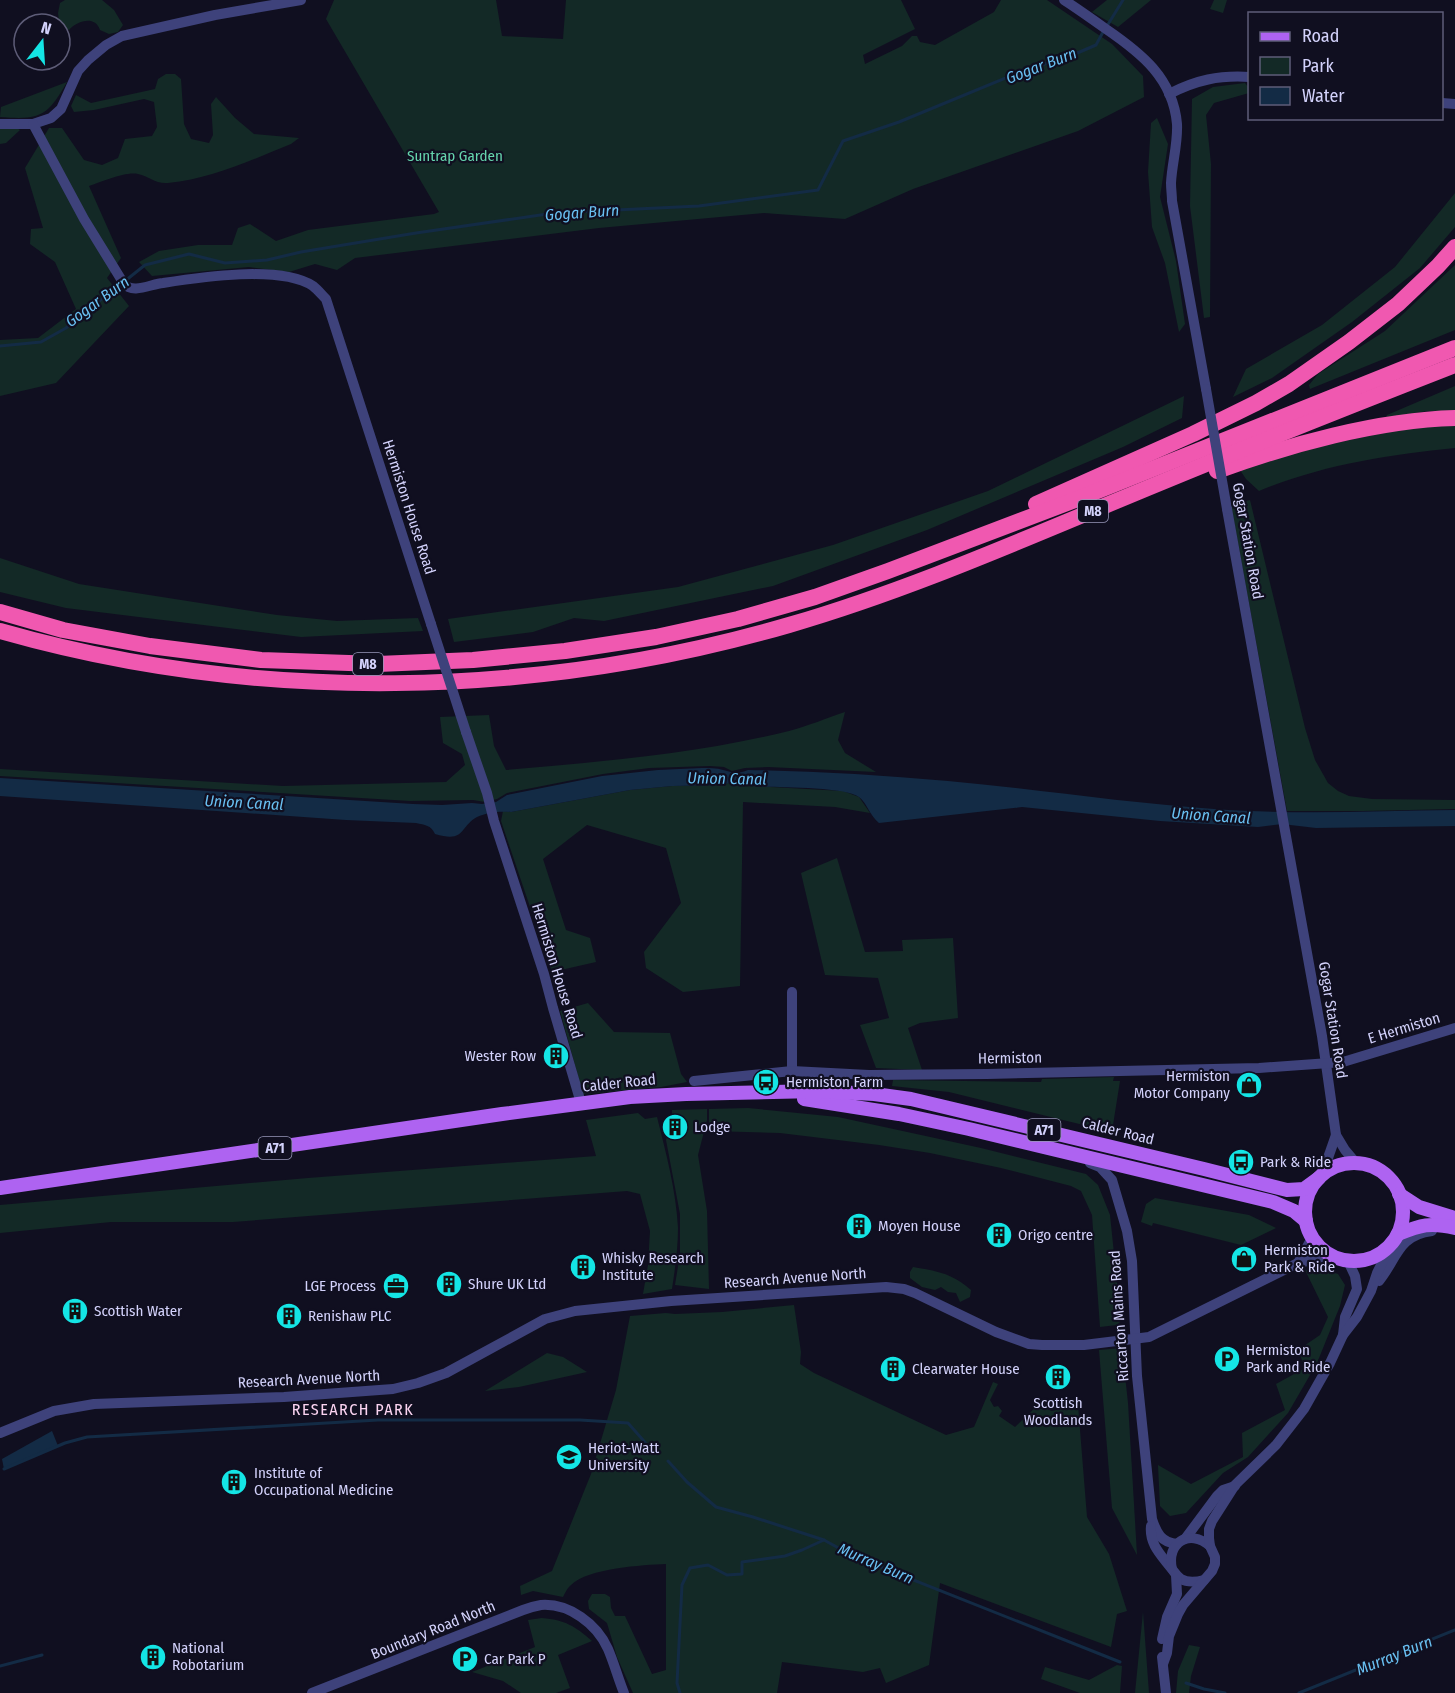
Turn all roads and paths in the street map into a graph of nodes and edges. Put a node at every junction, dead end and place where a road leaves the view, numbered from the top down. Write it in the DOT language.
graph roads {
  1 [pos="301,0"];
  2 [pos="1064,0"];
  3 [pos="1248,78"];
  4 [pos="1169,94"];
  5 [pos="0,124"];
  6 [pos="33,124"];
  7 [pos="1455,247"];
  8 [pos="1455,348"];
  9 [pos="1455,364"];
  10 [pos="1455,418"];
  11 [pos="951,569"];
  12 [pos="888,571"];
  13 [pos="0,612"];
  14 [pos="0,631"];
  15 [pos="792,992"];
  16 [pos="1455,1028"];
  17 [pos="1326,1063"];
  18 [pos="792,1071"];
  19 [pos="694,1081"];
  20 [pos="763,1093"];
  21 [pos="581,1103"];
  22 [pos="1336,1134"];
  23 [pos="1054,1149"];
  24 [pos="1356,1163"];
  25 [pos="1320,1177"];
  26 [pos="0,1188"];
  27 [pos="1400,1194"];
  28 [pos="1455,1218"];
  29 [pos="1306,1221"];
  30 [pos="1455,1228"];
  31 [pos="1455,1233"];
  32 [pos="1312,1238"];
  33 [pos="1395,1239"];
  34 [pos="1331,1256"];
  35 [pos="1348,1261"];
  36 [pos="1298,1263"];
  37 [pos="1371,1291"];
  38 [pos="1343,1335"];
  39 [pos="1135,1340"];
  40 [pos="0,1433"];
  41 [pos="1235,1485"];
  42 [pos="1152,1519"];
  43 [pos="1181,1541"];
  44 [pos="1210,1546"];
  45 [pos="1174,1572"];
  46 [pos="1204,1580"];
  47 [pos="1163,1664"];
  48 [pos="312,1693"];
  49 [pos="624,1693"];
  50 [pos="1166,1693"];
  1 -- 6 [label="street"];
  2 -- 4 [label="street, Gogar Station Road"];
  3 -- 4 [label="street"];
  4 -- 17 [label="street, Gogar Station Road, bridge"];
  5 -- 6 [label="street"];
  6 -- 21 [label="street, Hermiston House Road, bridge"];
  7 -- 12 [label="highway, M8"];
  8 -- 12 [label="highway, M8"];
  9 -- 11 [label="highway, M8"];
  10 -- 11 [label="highway, M8"];
  11 -- 14 [label="highway, M8"];
  12 -- 13 [label="highway, M8"];
  15 -- 18 [label="street"];
  16 -- 17 [label="street, E Hermiston"];
  17 -- 18 [label="street, Hermiston"];
  17 -- 22 [label="street, Gogar Station Road"];
  18 -- 19 [label="street, Hermiston"];
  20 -- 21 [label="main road, Calder Road / A71"];
  20 -- 23 [label="main road, Calder Road / A71"];
  20 -- 25 [label="main road, Calder Road / A71"];
  21 -- 26 [label="main road, Calder Road / A71"];
  22 -- 24 [label="street, Gogar Station Road"];
  22 -- 25 [label="street, Gogar Station Road"];
  23 -- 29 [label="main road, Calder Road / A71"];
  23 -- 39 [label="street, Riccarton Mains Road"];
  24 -- 25 [label="main road"];
  24 -- 27 [label="main road"];
  25 -- 29 [label="main road"];
  27 -- 28 [label="main road"];
  27 -- 33 [label="main road"];
  29 -- 32 [label="main road"];
  30 -- 33 [label="main road"];
  31 -- 37 [label="street"];
  32 -- 34 [label="main road"];
  32 -- 36 [label="street"];
  33 -- 35 [label="main road"];
  33 -- 37 [label="street"];
  34 -- 35 [label="main road"];
  34 -- 36 [label="street, Research Avenue North"];
  35 -- 38 [label="street"];
  36 -- 39 [label="street, Research Avenue North"];
  37 -- 38 [label="street"];
  38 -- 41 [label="street"];
  39 -- 40 [label="street, Research Avenue North"];
  39 -- 42 [label="street, Riccarton Mains Road"];
  41 -- 43 [label="street"];
  41 -- 44 [label="street"];
  42 -- 43 [label="street"];
  42 -- 45 [label="street, Riccarton Mains Road"];
  43 -- 44 [label="street"];
  43 -- 45 [label="street"];
  44 -- 46 [label="street"];
  45 -- 46 [label="street"];
  45 -- 47 [label="street"];
  46 -- 47 [label="street"];
  47 -- 50 [label="street"];
  48 -- 49 [label="street, Boundary Road North"];
}
